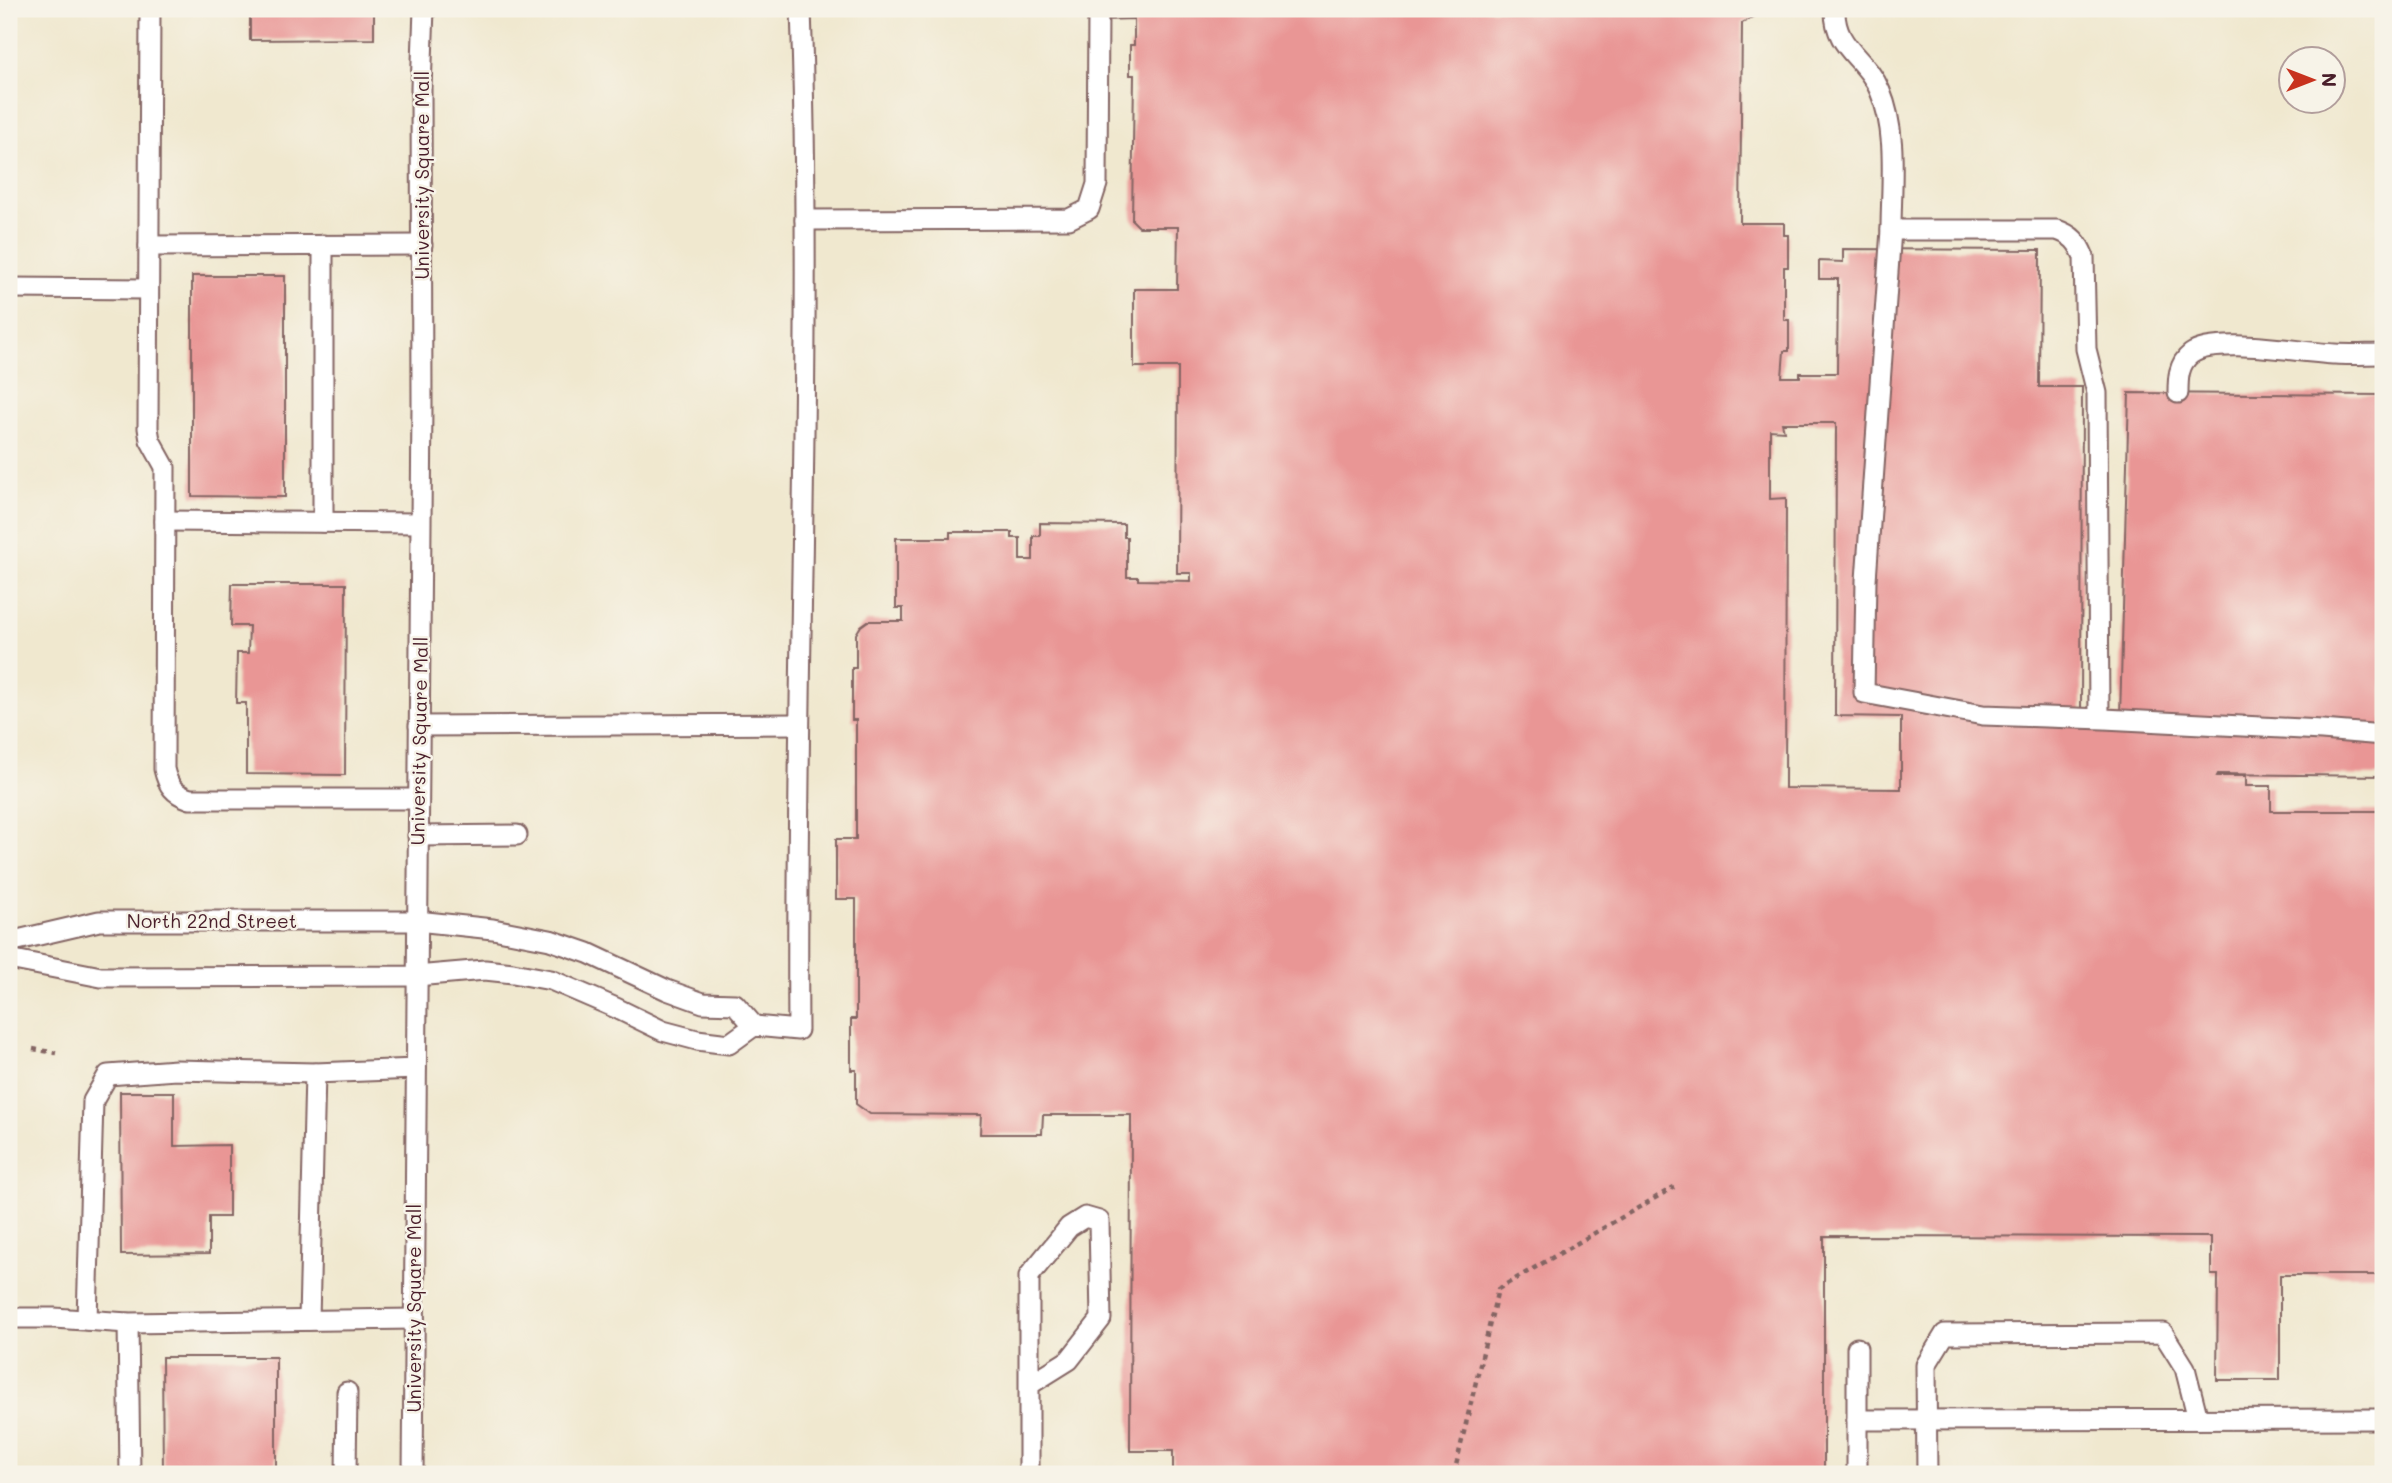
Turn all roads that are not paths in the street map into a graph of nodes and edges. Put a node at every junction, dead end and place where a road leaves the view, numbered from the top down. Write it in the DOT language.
graph roads {
  1 [pos="150,9"];
  2 [pos="424,9"];
  3 [pos="801,9"];
  4 [pos="1098,9"];
  5 [pos="1835,9"];
  6 [pos="805,220"];
  7 [pos="1891,230"];
  8 [pos="323,245"];
  9 [pos="422,245"];
  10 [pos="149,246"];
  11 [pos="9,289"];
  12 [pos="148,289"];
  13 [pos="2383,354"];
  14 [pos="2178,393"];
  15 [pos="165,522"];
  16 [pos="323,522"];
  17 [pos="420,523"];
  18 [pos="2099,717"];
  19 [pos="798,724"];
  20 [pos="419,726"];
  21 [pos="2383,736"];
  22 [pos="418,799"];
  23 [pos="517,835"];
  24 [pos="418,836"];
  25 [pos="417,921"];
  26 [pos="9,942"];
  27 [pos="9,959"];
  28 [pos="416,976"];
  29 [pos="754,1026"];
  30 [pos="416,1069"];
  31 [pos="315,1073"];
  32 [pos="9,1318"];
  33 [pos="415,1319"];
  34 [pos="87,1320"];
  35 [pos="309,1320"];
  36 [pos="128,1323"];
  37 [pos="1857,1348"];
  38 [pos="1029,1385"];
  39 [pos="347,1392"];
  40 [pos="1926,1419"];
  41 [pos="2198,1419"];
  42 [pos="2383,1419"];
  43 [pos="1857,1420"];
  44 [pos="130,1474"];
  45 [pos="346,1474"];
  46 [pos="413,1474"];
  47 [pos="1029,1474"];
  48 [pos="1857,1474"];
  49 [pos="1927,1474"];
  1 -- 10 [label="lane"];
  2 -- 9 [label="lane, University Square Mall"];
  3 -- 6 [label="lane"];
  4 -- 6 [label="lane"];
  5 -- 7 [label="lane"];
  6 -- 19 [label="lane"];
  7 -- 18 [label="lane"];
  7 -- 21 [label="lane"];
  8 -- 9 [label="lane"];
  8 -- 10 [label="lane"];
  8 -- 16 [label="lane"];
  9 -- 17 [label="lane, University Square Mall"];
  10 -- 12 [label="lane"];
  11 -- 12 [label="lane"];
  12 -- 15 [label="lane"];
  13 -- 14 [label="lane"];
  15 -- 16 [label="lane"];
  15 -- 22 [label="lane"];
  16 -- 17 [label="lane"];
  17 -- 20 [label="lane, University Square Mall"];
  19 -- 20 [label="lane"];
  19 -- 29 [label="lane"];
  20 -- 22 [label="lane, University Square Mall"];
  22 -- 24 [label="lane, University Square Mall"];
  23 -- 24 [label="lane"];
  24 -- 25 [label="lane, University Square Mall"];
  25 -- 26 [label="lane, North 22nd Street"];
  25 -- 28 [label="lane, University Square Mall"];
  25 -- 29 [label="lane, North 22nd Street"];
  27 -- 28 [label="lane"];
  28 -- 29 [label="lane"];
  28 -- 30 [label="lane, University Square Mall"];
  30 -- 31 [label="lane"];
  30 -- 33 [label="lane, University Square Mall"];
  31 -- 34 [label="lane"];
  31 -- 35 [label="lane"];
  32 -- 34 [label="lane"];
  33 -- 35 [label="lane"];
  33 -- 46 [label="lane, University Square Mall"];
  34 -- 36 [label="lane"];
  35 -- 36 [label="lane"];
  36 -- 44 [label="lane"];
  37 -- 43 [label="lane"];
  38 -- 38 [label="lane"];
  38 -- 47 [label="lane"];
  39 -- 45 [label="lane"];
  40 -- 41 [label="lane"];
  40 -- 41 [label="lane"];
  40 -- 43 [label="lane"];
  40 -- 49 [label="lane"];
  41 -- 42 [label="lane"];
  43 -- 48 [label="lane"];
}
